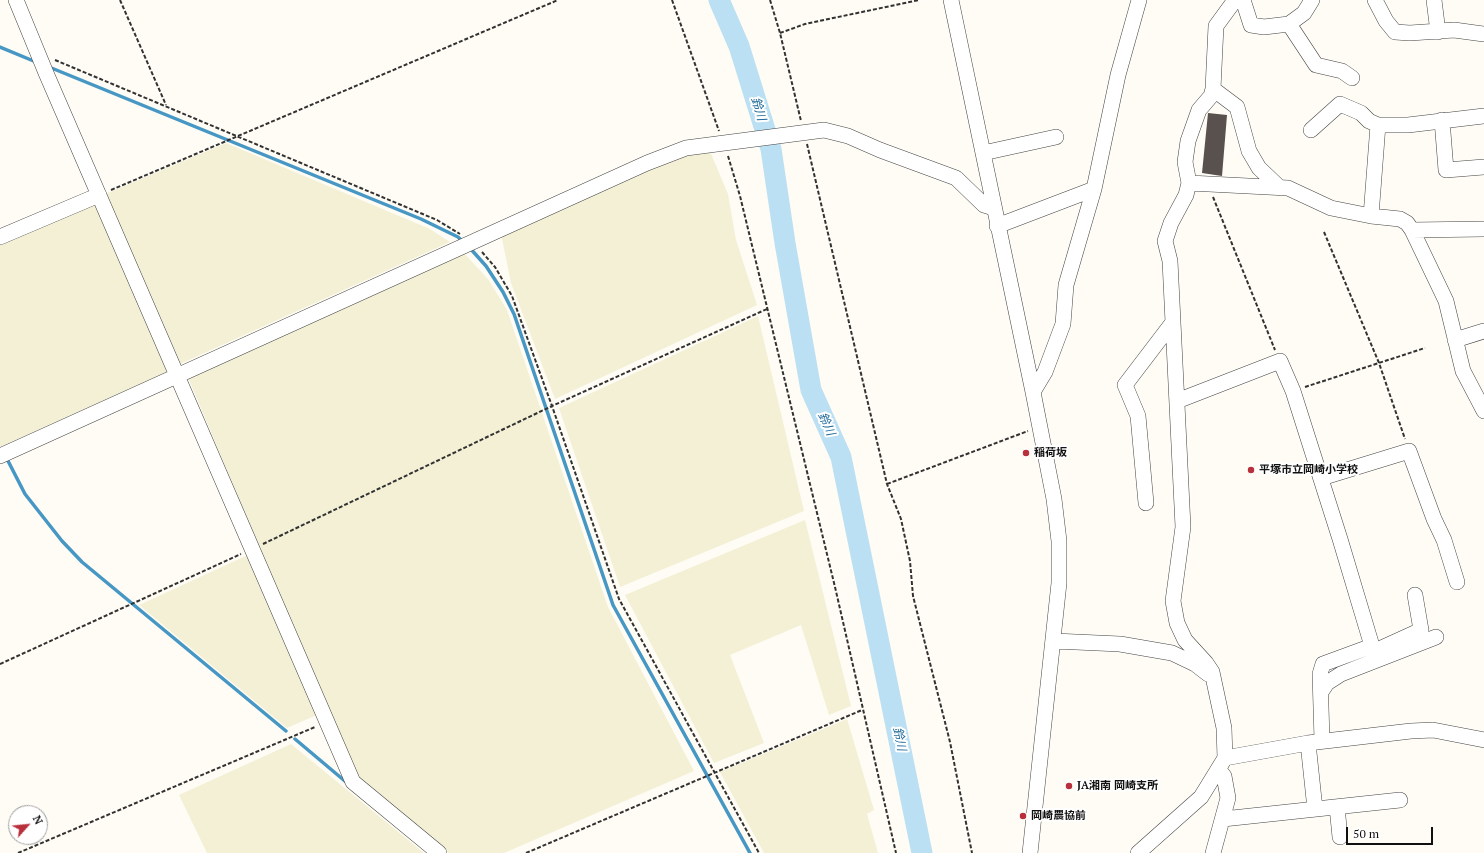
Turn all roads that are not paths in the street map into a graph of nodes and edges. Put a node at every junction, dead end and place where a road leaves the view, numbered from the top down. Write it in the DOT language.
graph roads {
  1 [pos="16,0"];
  2 [pos="951,0"];
  3 [pos="1139,0"];
  4 [pos="1235,0"];
  5 [pos="1242,0"];
  6 [pos="1312,0"];
  7 [pos="1375,0"];
  8 [pos="1434,0"];
  9 [pos="1289,24"];
  10 [pos="1438,32"];
  11 [pos="1484,34"];
  12 [pos="1352,78"];
  13 [pos="1213,89"];
  14 [pos="1484,116"];
  15 [pos="1442,120"];
  16 [pos="1378,125"];
  17 [pos="1311,130"];
  18 [pos="1056,137"];
  19 [pos="983,153"];
  20 [pos="1484,167"];
  21 [pos="1189,183"];
  22 [pos="1280,188"];
  23 [pos="1094,189"];
  24 [pos="99,195"];
  25 [pos="994,208"];
  26 [pos="1371,216"];
  27 [pos="997,226"];
  28 [pos="1484,229"];
  29 [pos="1412,230"];
  30 [pos="0,237"];
  31 [pos="1173,322"];
  32 [pos="1484,331"];
  33 [pos="1455,340"];
  34 [pos="178,376"];
  35 [pos="1033,392"];
  36 [pos="1177,401"];
  37 [pos="1484,411"];
  38 [pos="0,456"];
  39 [pos="1321,478"];
  40 [pos="1146,503"];
  41 [pos="1458,582"];
  42 [pos="1415,595"];
  43 [pos="1436,637"];
  44 [pos="1054,641"];
  45 [pos="1372,646"];
  46 [pos="1214,680"];
  47 [pos="1321,692"];
  48 [pos="1484,740"];
  49 [pos="1315,742"];
  50 [pos="1222,764"];
  51 [pos="1400,800"];
  52 [pos="1337,807"];
  53 [pos="1315,809"];
  54 [pos="1223,819"];
  55 [pos="1340,837"];
  56 [pos="438,853"];
  57 [pos="1030,853"];
  58 [pos="1138,853"];
  59 [pos="1213,853"];
  1 -- 24 [label="street"];
  2 -- 19 [label="street"];
  3 -- 23 [label="street"];
  4 -- 13 [label="street"];
  5 -- 9 [label="street"];
  6 -- 9 [label="street"];
  7 -- 10 [label="street"];
  8 -- 10 [label="street"];
  9 -- 12 [label="street"];
  10 -- 11 [label="street"];
  13 -- 21 [label="street"];
  13 -- 22 [label="street"];
  14 -- 15 [label="street"];
  15 -- 16 [label="street"];
  15 -- 20 [label="street"];
  16 -- 17 [label="street"];
  16 -- 26 [label="street"];
  18 -- 19 [label="street"];
  19 -- 25 [label="street"];
  21 -- 22 [label="street"];
  21 -- 31 [label="street"];
  22 -- 26 [label="street"];
  23 -- 27 [label="street"];
  23 -- 35 [label="street"];
  24 -- 30 [label="street"];
  24 -- 34 [label="street"];
  25 -- 27 [label="street"];
  25 -- 34 [label="street"];
  26 -- 29 [label="street"];
  27 -- 35 [label="street"];
  28 -- 29 [label="street"];
  29 -- 33 [label="street"];
  31 -- 36 [label="street"];
  31 -- 40 [label="street"];
  32 -- 33 [label="street"];
  33 -- 37 [label="street"];
  34 -- 38 [label="street"];
  34 -- 56 [label="street"];
  35 -- 44 [label="street"];
  36 -- 39 [label="street"];
  36 -- 46 [label="street"];
  39 -- 41 [label="street"];
  39 -- 45 [label="street"];
  42 -- 45 [label="street"];
  43 -- 47 [label="street"];
  44 -- 46 [label="street"];
  44 -- 57 [label="street"];
  45 -- 47 [label="street"];
  46 -- 50 [label="street"];
  47 -- 49 [label="street"];
  48 -- 49 [label="street"];
  49 -- 50 [label="street"];
  49 -- 53 [label="street"];
  50 -- 54 [label="street"];
  50 -- 58 [label="street"];
  51 -- 52 [label="street"];
  52 -- 53 [label="street"];
  52 -- 55 [label="street"];
  53 -- 54 [label="street"];
  54 -- 59 [label="street"];
}
